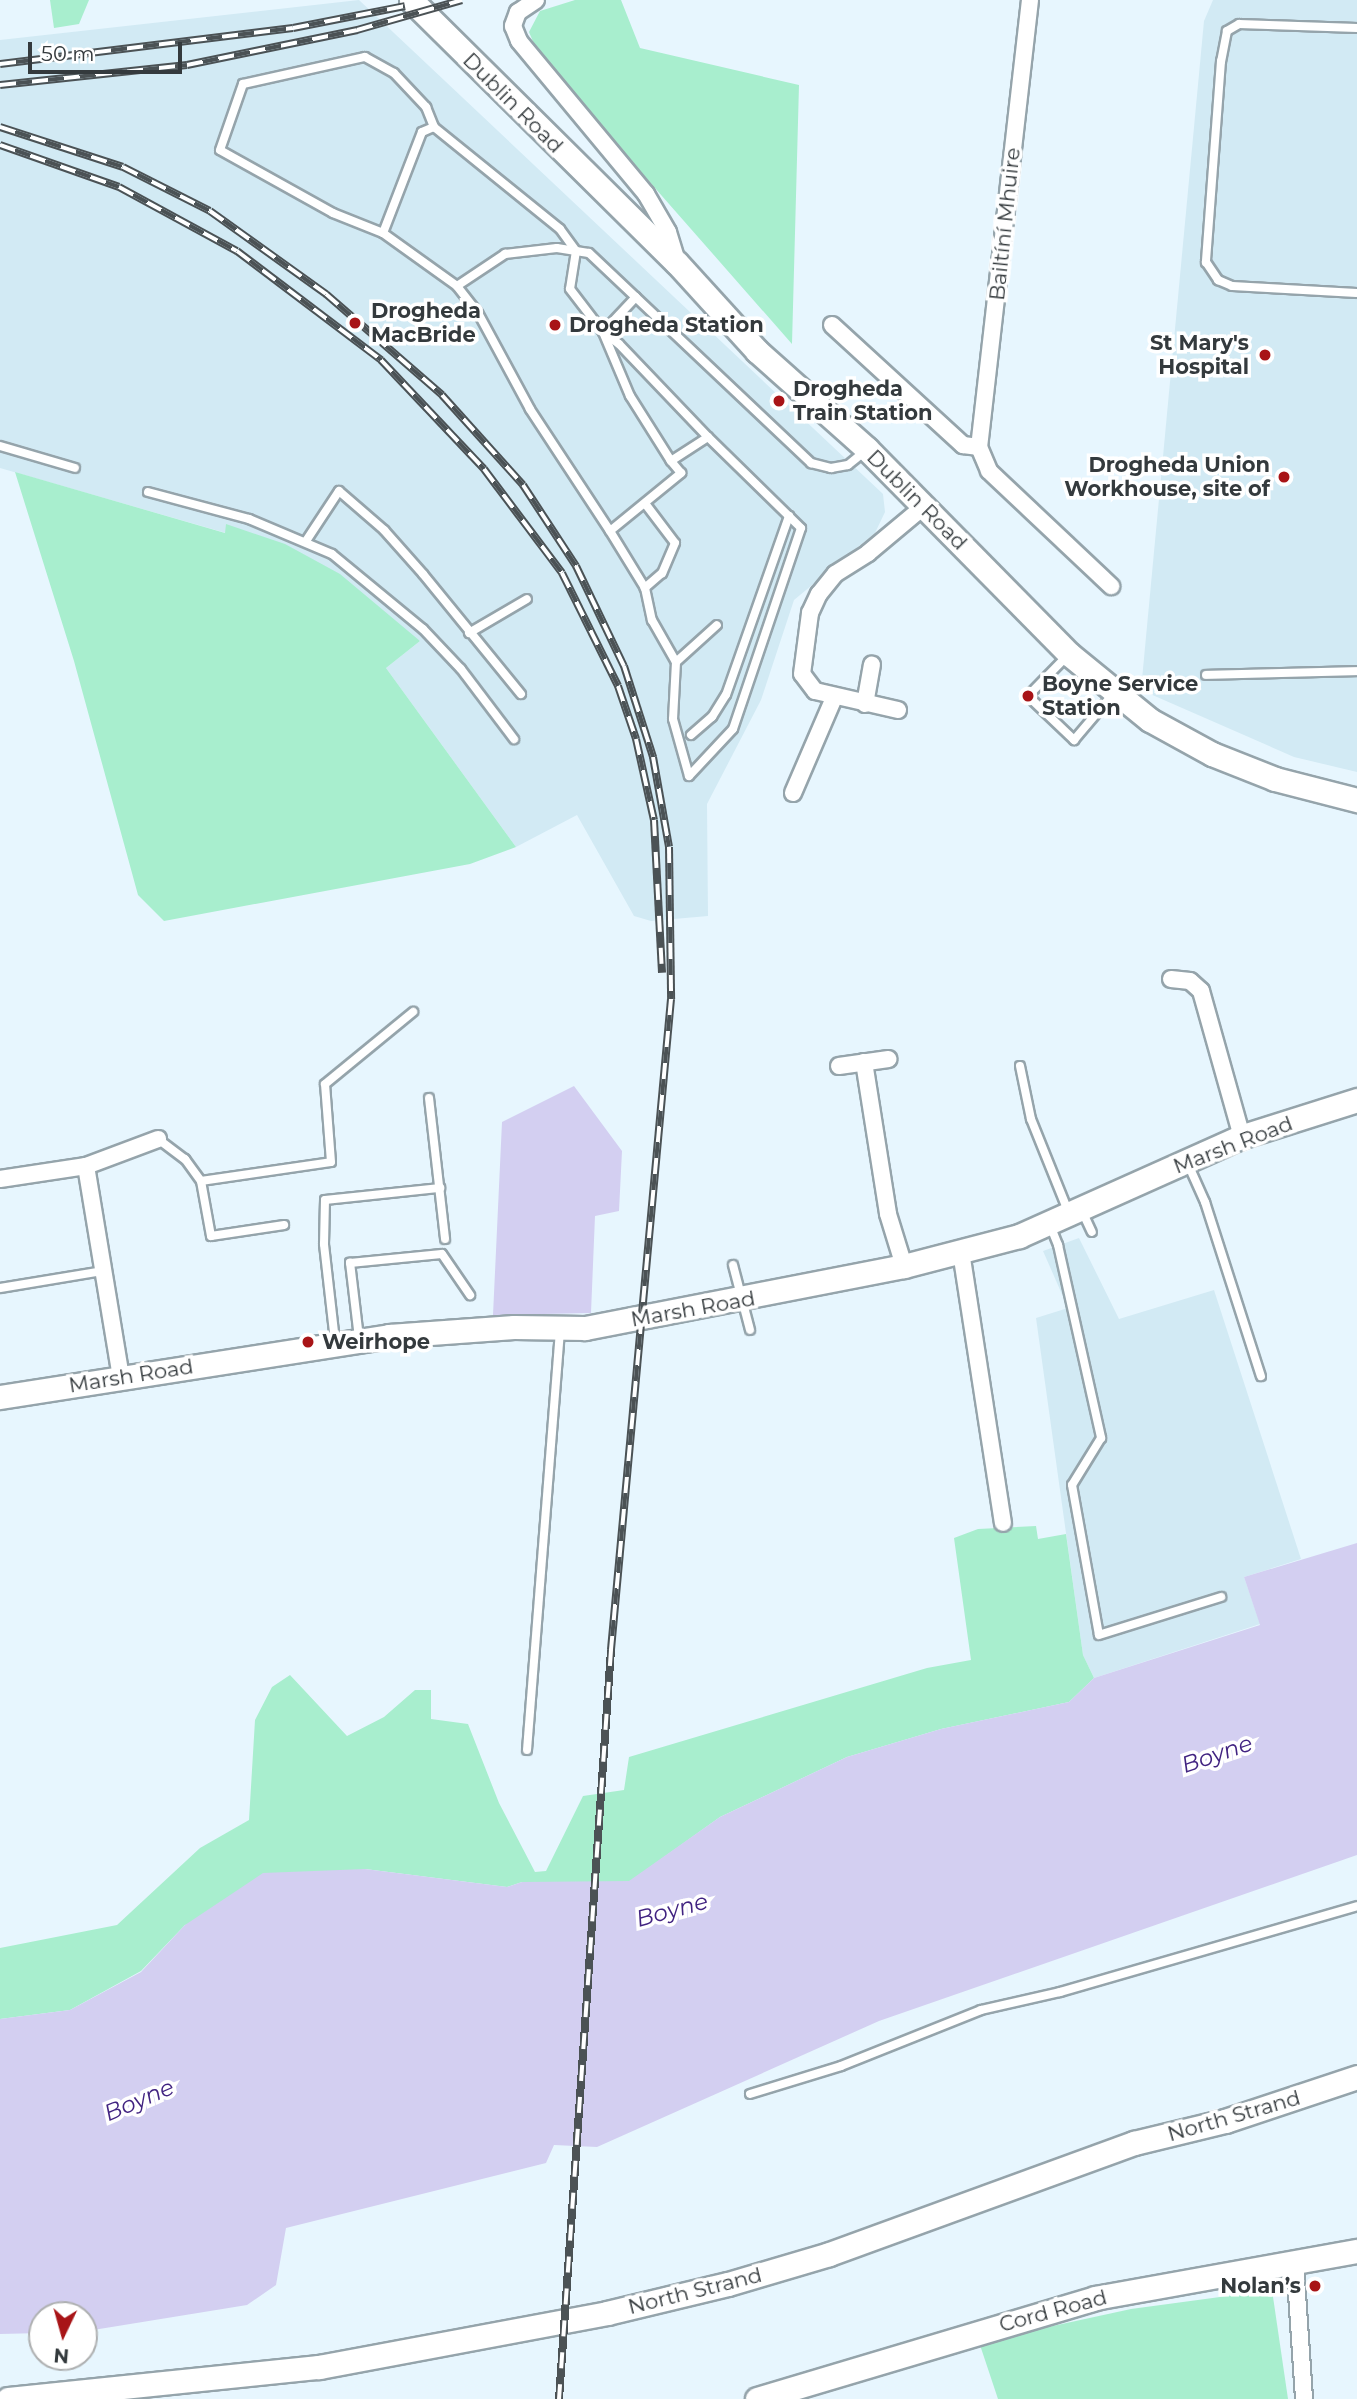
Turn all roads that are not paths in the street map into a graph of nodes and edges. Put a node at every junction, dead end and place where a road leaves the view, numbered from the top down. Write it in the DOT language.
graph roads {
  1 [pos="411,0"];
  2 [pos="536,0"];
  3 [pos="1030,0"];
  4 [pos="1357,28"];
  5 [pos="434,127"];
  6 [pos="383,233"];
  7 [pos="576,251"];
  8 [pos="677,263"];
  9 [pos="457,286"];
  10 [pos="1357,293"];
  11 [pos="636,297"];
  12 [pos="832,325"];
  13 [pos="603,332"];
  14 [pos="708,436"];
  15 [pos="0,446"];
  16 [pos="979,447"];
  17 [pos="867,449"];
  18 [pos="671,461"];
  19 [pos="75,468"];
  20 [pos="148,492"];
  21 [pos="647,506"];
  22 [pos="923,507"];
  23 [pos="789,516"];
  24 [pos="610,531"];
  25 [pos="306,541"];
  26 [pos="1111,586"];
  27 [pos="645,588"];
  28 [pos="527,599"];
  29 [pos="717,625"];
  30 [pos="469,633"];
  31 [pos="1069,654"];
  32 [pos="676,662"];
  33 [pos="872,665"];
  34 [pos="1357,671"];
  35 [pos="1206,675"];
  36 [pos="1115,692"];
  37 [pos="521,694"];
  38 [pos="834,698"];
  39 [pos="865,704"];
  40 [pos="898,710"];
  41 [pos="691,735"];
  42 [pos="514,739"];
  43 [pos="793,793"];
  44 [pos="1357,800"];
  45 [pos="1171,979"];
  46 [pos="413,1012"];
  47 [pos="890,1059"];
  48 [pos="864,1062"];
  49 [pos="839,1066"];
  50 [pos="1020,1066"];
  51 [pos="429,1098"];
  52 [pos="1357,1100"];
  53 [pos="1242,1136"];
  54 [pos="158,1139"];
  55 [pos="1186,1161"];
  56 [pos="86,1166"];
  57 [pos="0,1179"];
  58 [pos="201,1181"];
  59 [pos="439,1188"];
  60 [pos="1066,1215"];
  61 [pos="284,1225"];
  62 [pos="1092,1232"];
  63 [pos="446,1239"];
  64 [pos="961,1252"];
  65 [pos="733,1265"];
  66 [pos="904,1266"];
  67 [pos="103,1271"];
  68 [pos="0,1288"];
  69 [pos="470,1295"];
  70 [pos="742,1300"];
  71 [pos="560,1328"];
  72 [pos="750,1331"];
  73 [pos="359,1341"];
  74 [pos="336,1344"];
  75 [pos="1261,1376"];
  76 [pos="121,1378"];
  77 [pos="0,1397"];
  78 [pos="1003,1523"];
  79 [pos="1221,1597"];
  80 [pos="527,1750"];
  81 [pos="1357,1906"];
  82 [pos="1357,2077"];
  83 [pos="750,2094"];
  84 [pos="1357,2251"];
  85 [pos="1295,2263"];
  86 [pos="8,2399"];
  87 [pos="757,2399"];
  88 [pos="1304,2399"];
  1 -- 8 [label="main road, Dublin Road"];
  2 -- 8 [label="street"];
  3 -- 16 [label="street, Bailtíní Mhuire"];
  4 -- 10 [label="lane"];
  5 -- 6 [label="lane"];
  5 -- 6 [label="lane"];
  5 -- 7 [label="lane"];
  6 -- 9 [label="lane"];
  7 -- 9 [label="lane"];
  7 -- 11 [label="lane"];
  7 -- 13 [label="lane"];
  8 -- 17 [label="main road, Dublin Road"];
  9 -- 24 [label="lane"];
  11 -- 13 [label="lane"];
  11 -- 17 [label="lane"];
  12 -- 16 [label="street"];
  13 -- 14 [label="lane"];
  13 -- 18 [label="lane"];
  14 -- 18 [label="lane"];
  14 -- 23 [label="lane"];
  15 -- 19 [label="lane"];
  16 -- 26 [label="street"];
  17 -- 22 [label="main road, Dublin Road"];
  18 -- 21 [label="lane"];
  20 -- 25 [label="lane"];
  21 -- 24 [label="lane"];
  21 -- 27 [label="lane"];
  22 -- 31 [label="main road, Dublin Road"];
  22 -- 38 [label="street"];
  23 -- 32 [label="lane"];
  23 -- 41 [label="lane"];
  24 -- 27 [label="lane"];
  25 -- 30 [label="lane"];
  25 -- 42 [label="lane"];
  27 -- 32 [label="lane"];
  28 -- 30 [label="lane"];
  29 -- 32 [label="lane"];
  30 -- 37 [label="lane"];
  31 -- 36 [label="main road, Dublin Road"];
  31 -- 36 [label="lane"];
  33 -- 39 [label="street"];
  34 -- 35 [label="lane"];
  36 -- 44 [label="main road, Dublin Road"];
  38 -- 39 [label="street"];
  38 -- 43 [label="street"];
  39 -- 40 [label="street"];
  45 -- 53 [label="street"];
  46 -- 58 [label="lane"];
  47 -- 48 [label="street"];
  48 -- 49 [label="street"];
  48 -- 66 [label="street"];
  50 -- 60 [label="lane"];
  51 -- 59 [label="lane"];
  52 -- 53 [label="main road, Marsh Road"];
  53 -- 55 [label="main road, Marsh Road"];
  54 -- 56 [label="street"];
  54 -- 58 [label="lane"];
  55 -- 60 [label="main road, Marsh Road"];
  55 -- 75 [label="lane"];
  56 -- 57 [label="street"];
  56 -- 67 [label="street"];
  58 -- 61 [label="lane"];
  59 -- 63 [label="lane"];
  59 -- 74 [label="lane"];
  60 -- 62 [label="lane"];
  60 -- 64 [label="main road, Marsh Road"];
  60 -- 79 [label="lane"];
  64 -- 66 [label="main road, Marsh Road"];
  64 -- 78 [label="street"];
  65 -- 70 [label="lane"];
  66 -- 70 [label="main road, Marsh Road"];
  67 -- 68 [label="lane"];
  67 -- 76 [label="street"];
  69 -- 73 [label="lane"];
  70 -- 71 [label="main road, Marsh Road"];
  70 -- 72 [label="lane"];
  71 -- 73 [label="main road, Marsh Road"];
  71 -- 80 [label="lane"];
  73 -- 74 [label="main road, Marsh Road"];
  74 -- 76 [label="main road, Marsh Road"];
  76 -- 77 [label="main road, Marsh Road"];
  81 -- 83 [label="lane"];
  82 -- 86 [label="main road, North Strand"];
  84 -- 85 [label="main road, Cord Road"];
  85 -- 87 [label="main road, Cord Road"];
  85 -- 88 [label="street"];
}
